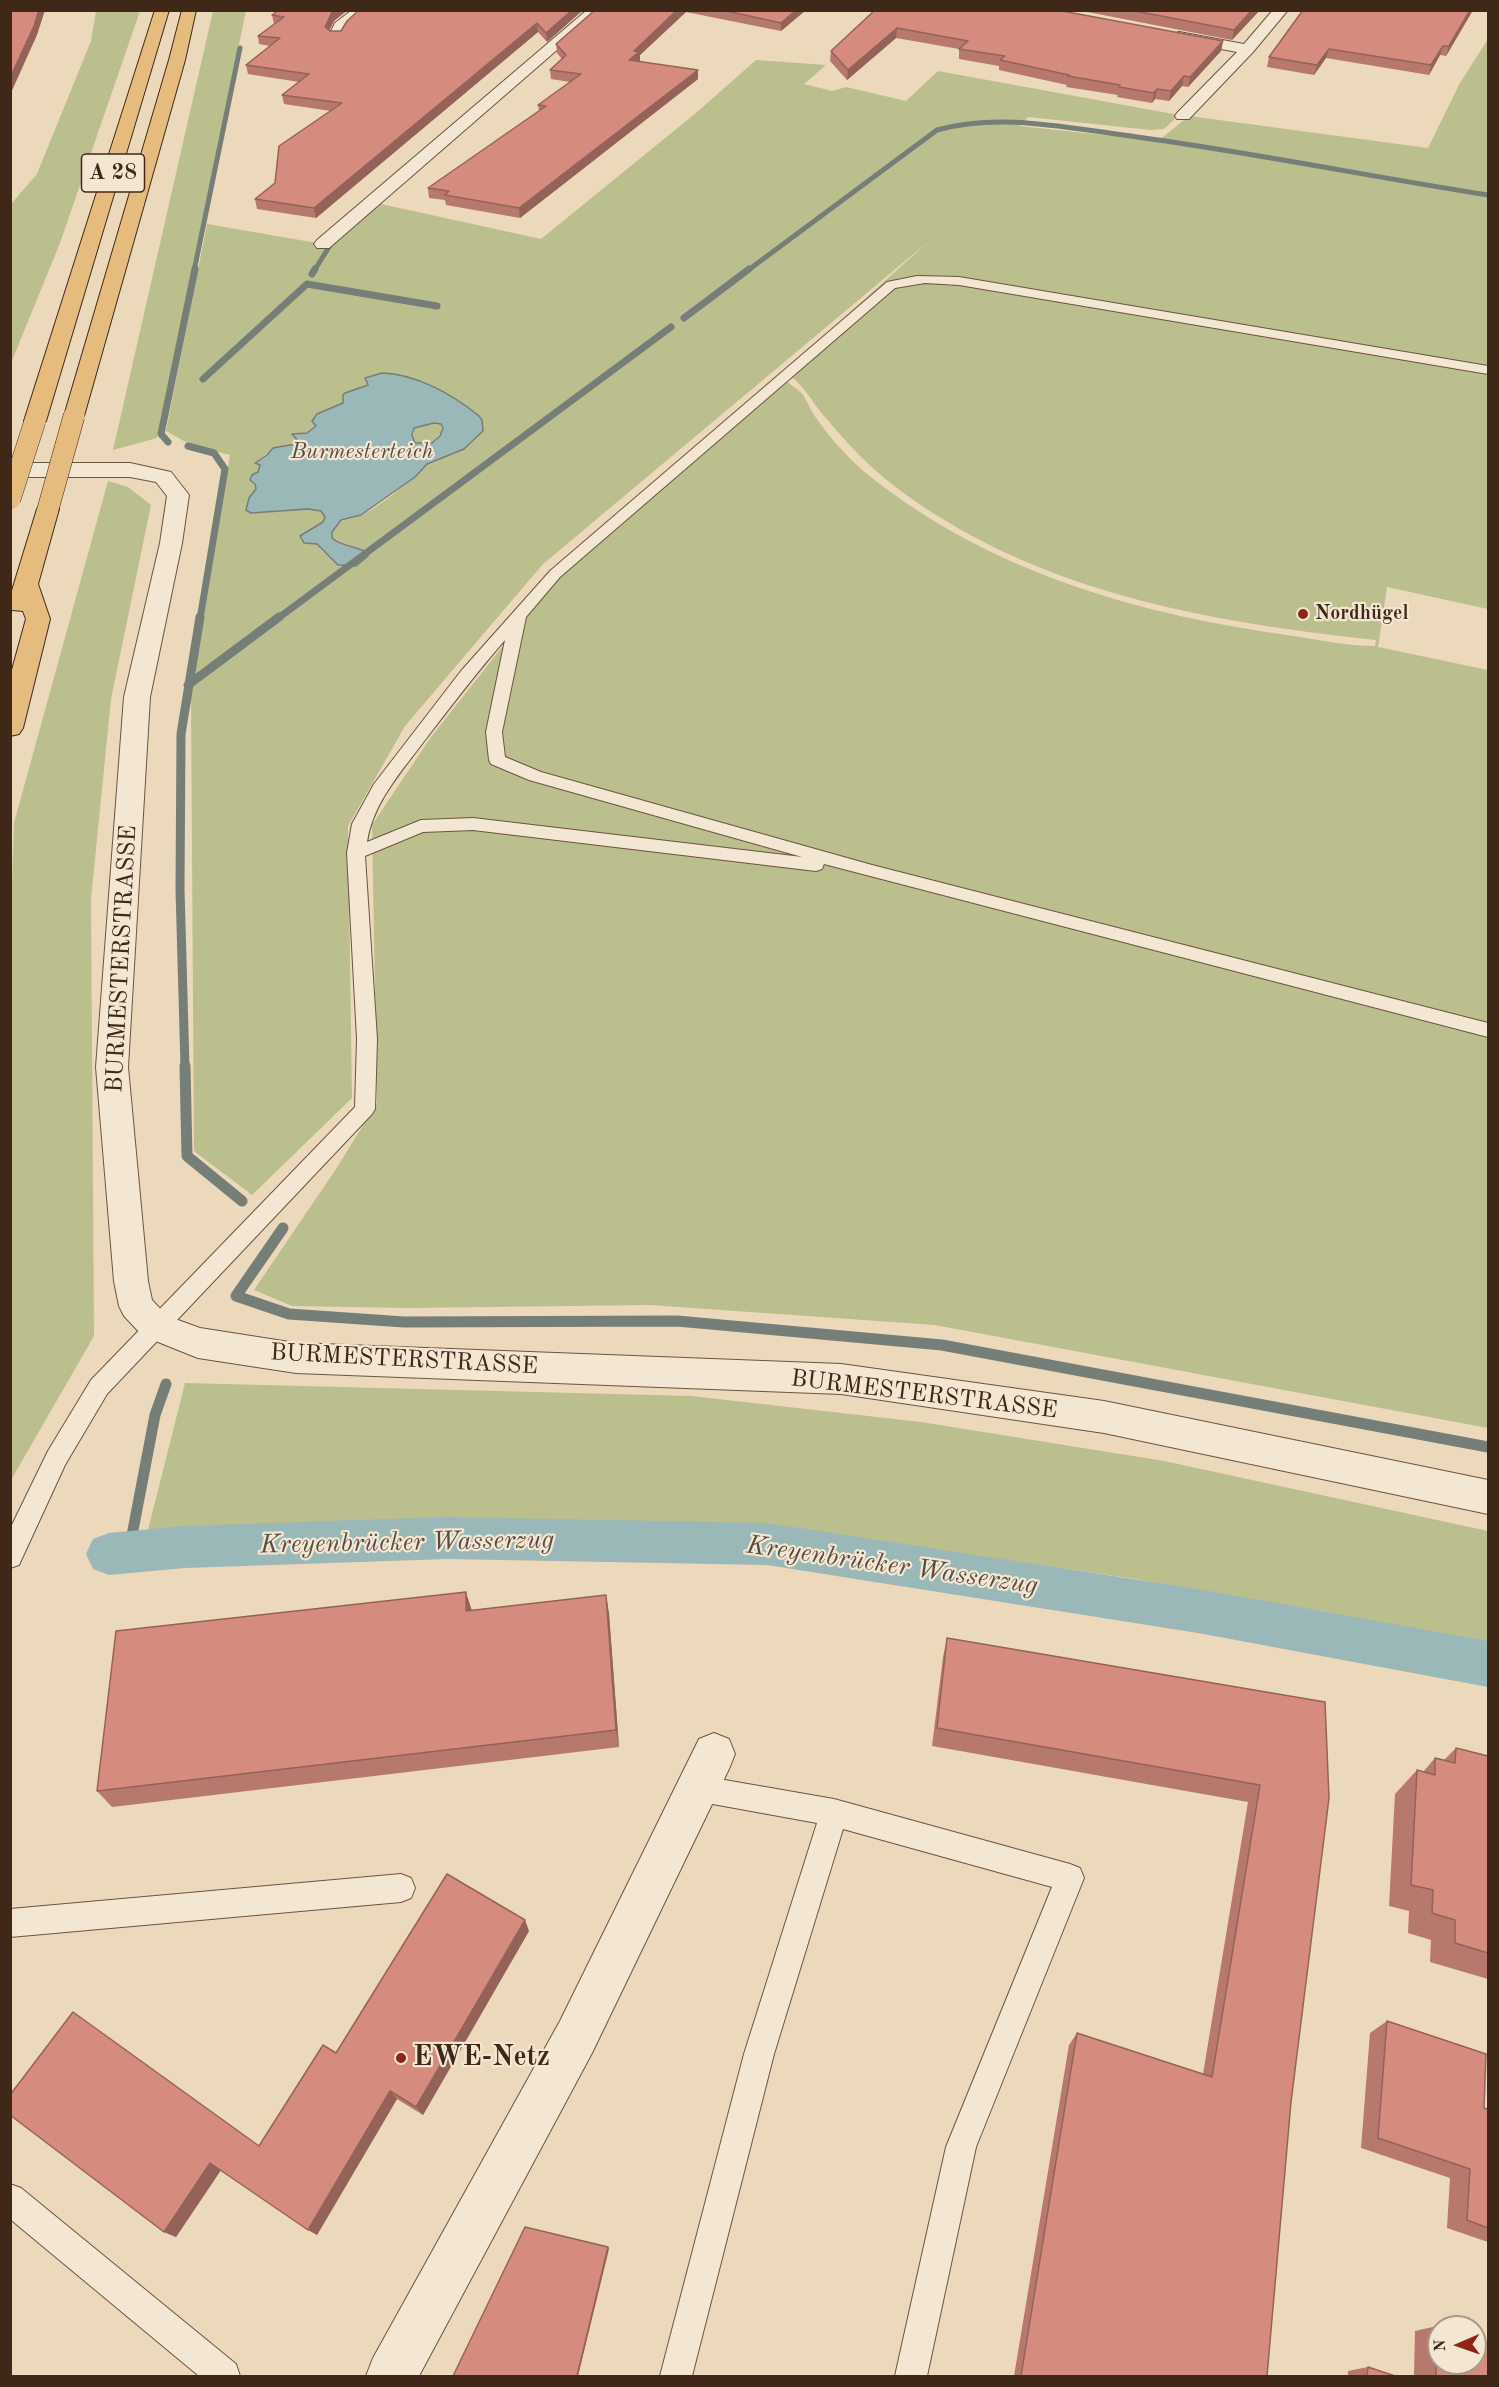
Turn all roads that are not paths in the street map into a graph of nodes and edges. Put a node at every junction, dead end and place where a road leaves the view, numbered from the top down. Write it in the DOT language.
graph roads {
  1 [pos="162,10"];
  2 [pos="189,10"];
  3 [pos="362,10"];
  4 [pos="596,10"];
  5 [pos="1281,10"];
  6 [pos="1166,34"];
  7 [pos="337,35"];
  8 [pos="1248,49"];
  9 [pos="1183,116"];
  10 [pos="323,244"];
  11 [pos="1488,370"];
  12 [pos="10,470"];
  13 [pos="10,499"];
  14 [pos="26,583"];
  15 [pos="519,613"];
  16 [pos="10,638"];
  17 [pos="10,728"];
  18 [pos="356,853"];
  19 [pos="871,871"];
  20 [pos="1488,1030"];
  21 [pos="155,1326"];
  22 [pos="1488,1497"];
  23 [pos="10,1557"];
  24 [pos="705,1771"];
  25 [pos="834,1813"];
  26 [pos="401,1888"];
  27 [pos="10,1923"];
  28 [pos="10,2199"];
  29 [pos="224,2376"];
  30 [pos="391,2376"];
  31 [pos="676,2376"];
  32 [pos="911,2376"];
  1 -- 13 [label="highway, A 28, bridge"];
  2 -- 14 [label="highway, A 28, bridge"];
  3 -- 7 [label="street"];
  4 -- 10 [label="street"];
  5 -- 8 [label="street"];
  6 -- 8 [label="street"];
  8 -- 9 [label="street"];
  11 -- 15 [label="lane"];
  12 -- 21 [label="street, BURMESTERSTRASSE"];
  14 -- 16 [label="highway, A 28"];
  14 -- 17 [label="highway"];
  15 -- 18 [label="lane"];
  15 -- 19 [label="lane"];
  18 -- 19 [label="lane"];
  18 -- 21 [label="lane"];
  19 -- 20 [label="lane"];
  21 -- 22 [label="street, BURMESTERSTRASSE"];
  21 -- 23 [label="lane"];
  24 -- 25 [label="lane"];
  24 -- 30 [label="street"];
  25 -- 31 [label="lane"];
  25 -- 32 [label="lane"];
  26 -- 27 [label="lane"];
  28 -- 29 [label="lane"];
}
